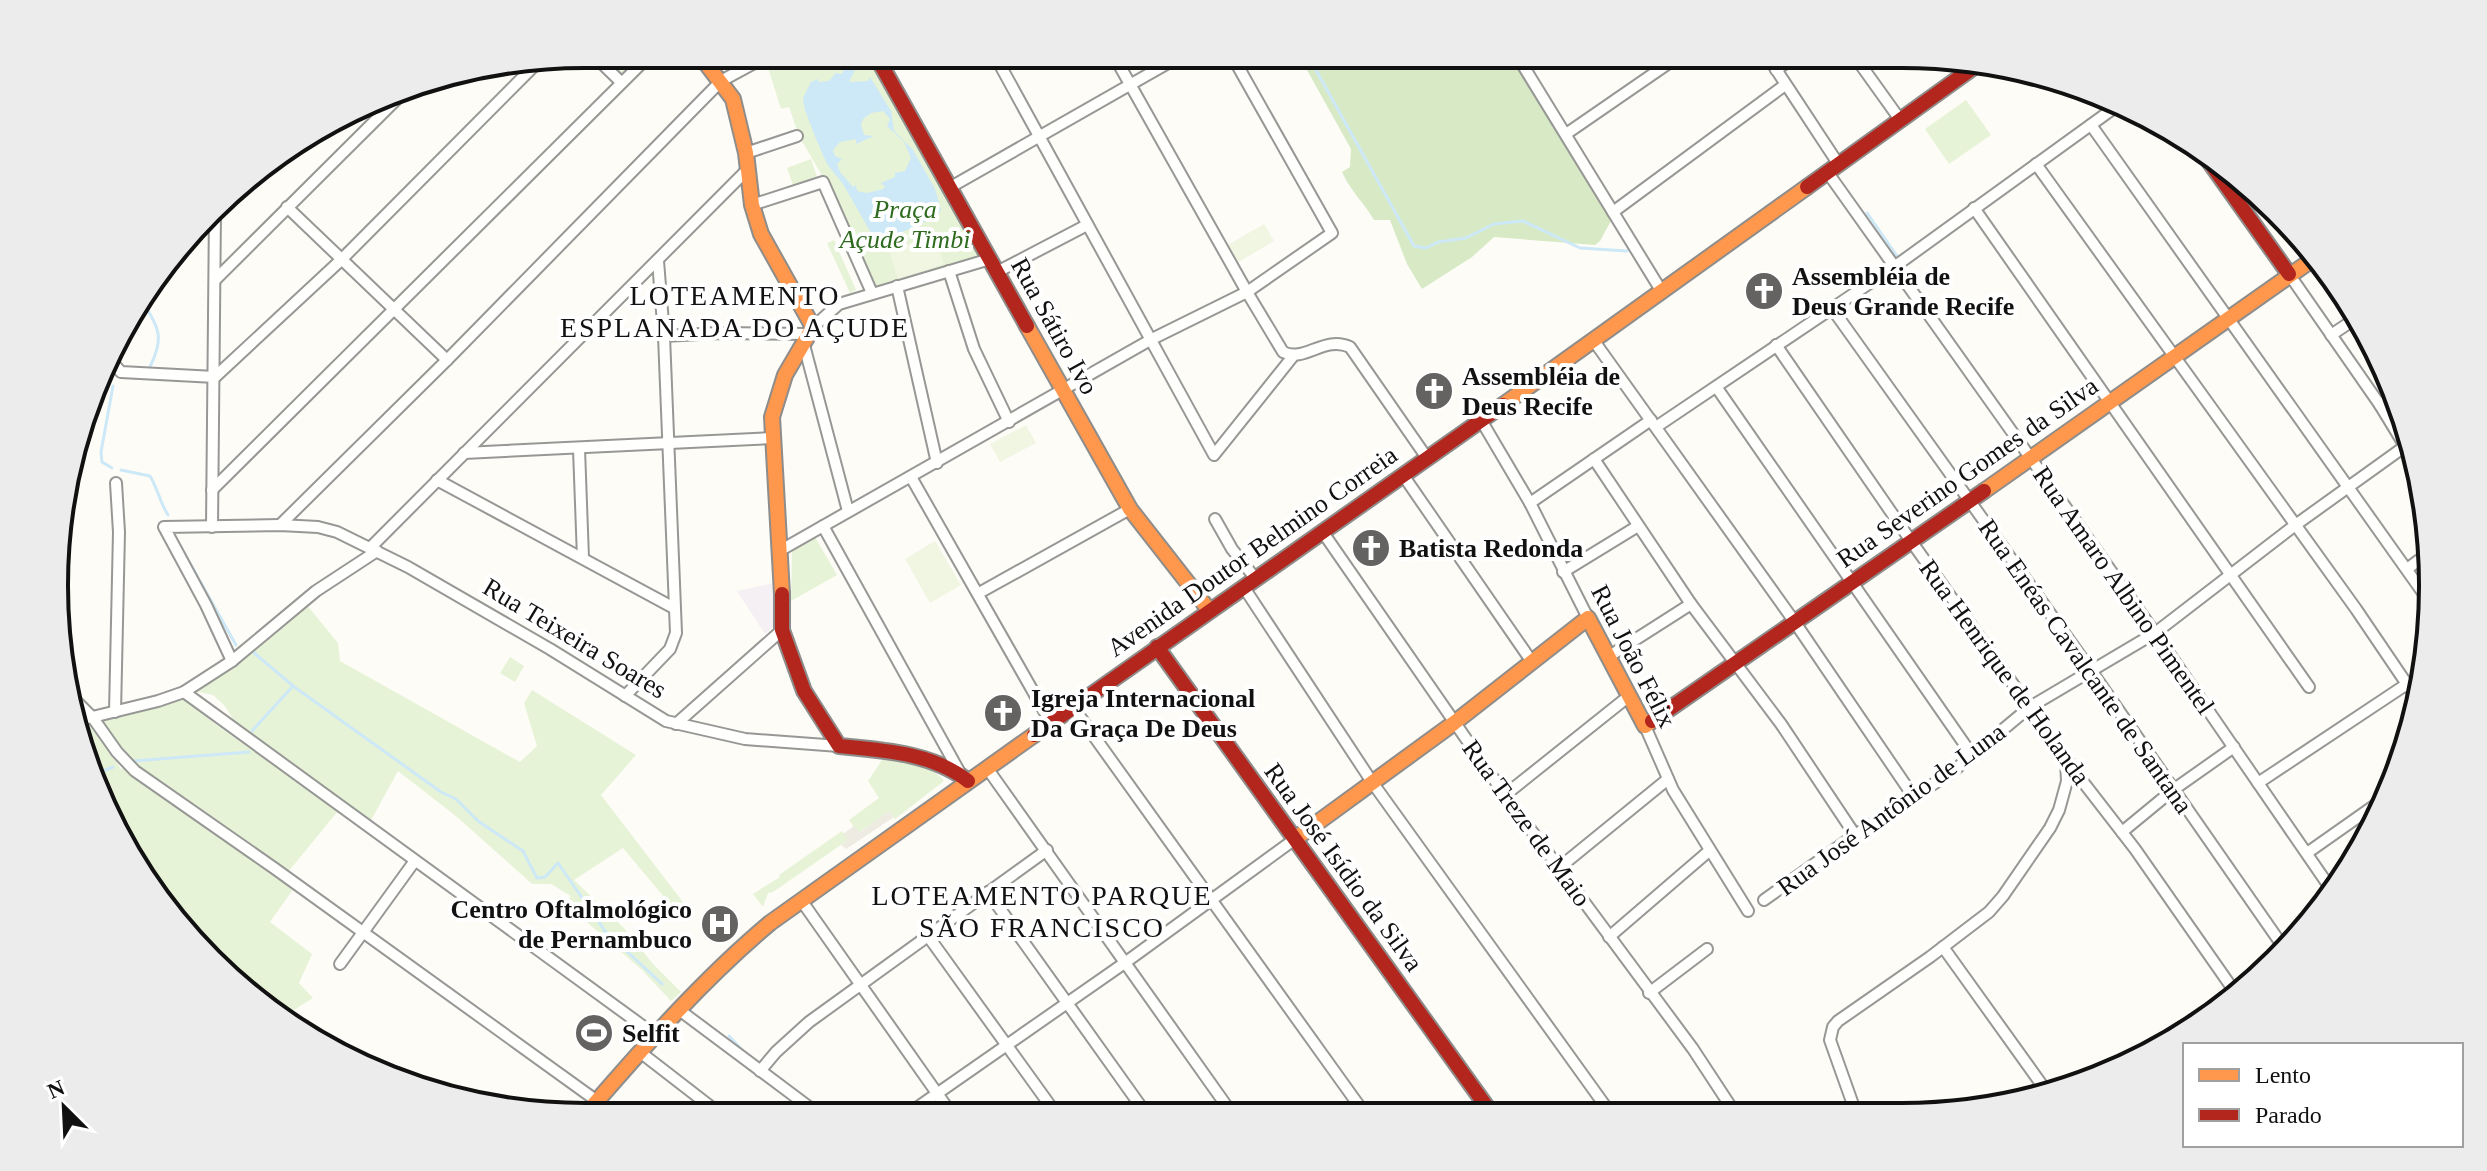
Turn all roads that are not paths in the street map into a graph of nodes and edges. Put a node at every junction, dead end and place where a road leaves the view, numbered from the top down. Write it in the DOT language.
graph roads {
  1 [pos="606,68"];
  2 [pos="636,68"];
  3 [pos="710,68"];
  4 [pos="745,68"];
  5 [pos="883,68"];
  6 [pos="1002,68"];
  7 [pos="1121,68"];
  8 [pos="1161,68"];
  9 [pos="1239,68"];
  10 [pos="1524,68"];
  11 [pos="1662,68"];
  12 [pos="1777,68"];
  13 [pos="1863,68"];
  14 [pos="529,71"];
  15 [pos="1968,72"];
  16 [pos="721,81"];
  17 [pos="621,82"];
  18 [pos="1785,85"];
  19 [pos="1131,86"];
  20 [pos="390,106"];
  21 [pos="2110,111"];
  22 [pos="1901,121"];
  23 [pos="2091,125"];
  24 [pos="1566,134"];
  25 [pos="797,136"];
  26 [pos="1039,136"];
  27 [pos="747,161"];
  28 [pos="2036,164"];
  29 [pos="1834,169"];
  30 [pos="2222,179"];
  31 [pos="949,188"];
  32 [pos="2246,199"];
  33 [pos="2239,203"];
  34 [pos="752,205"];
  35 [pos="287,207"];
  36 [pos="1974,208"];
  37 [pos="1613,212"];
  38 [pos="1087,225"];
  39 [pos="214,226"];
  40 [pos="341,260"];
  41 [pos="658,261"];
  42 [pos="2306,263"];
  43 [pos="994,266"];
  44 [pos="1895,266"];
  45 [pos="949,271"];
  46 [pos="2289,274"];
  47 [pos="215,280"];
  48 [pos="897,286"];
  49 [pos="1247,292"];
  50 [pos="1662,292"];
  51 [pos="872,293"];
  52 [pos="1831,307"];
  53 [pos="394,309"];
  54 [pos="2229,316"];
  55 [pos="2348,324"];
  56 [pos="809,335"];
  57 [pos="2331,335"];
  58 [pos="664,336"];
  59 [pos="1152,339"];
  60 [pos="1594,341"];
  61 [pos="1776,345"];
  62 [pos="1294,355"];
  63 [pos="2172,357"];
  64 [pos="447,360"];
  65 [pos="115,369"];
  66 [pos="215,377"];
  67 [pos="1717,388"];
  68 [pos="1063,391"];
  69 [pos="2110,401"];
  70 [pos="2385,401"];
  71 [pos="2380,405"];
  72 [pos="1481,420"];
  73 [pos="1009,422"];
  74 [pos="2393,423"];
  75 [pos="1654,424"];
  76 [pos="772,438"];
  77 [pos="669,443"];
  78 [pos="579,449"];
  79 [pos="2400,450"];
  80 [pos="464,453"];
  81 [pos="2029,457"];
  82 [pos="1427,458"];
  83 [pos="1594,459"];
  84 [pos="937,463"];
  85 [pos="1403,475"];
  86 [pos="911,477"];
  87 [pos="437,480"];
  88 [pos="116,483"];
  89 [pos="2350,486"];
  90 [pos="212,490"];
  91 [pos="1970,501"];
  92 [pos="1530,503"];
  93 [pos="1130,509"];
  94 [pos="848,511"];
  95 [pos="1215,519"];
  96 [pos="280,525"];
  97 [pos="823,526"];
  98 [pos="1638,526"];
  99 [pos="2294,526"];
  100 [pos="212,527"];
  101 [pos="1322,531"];
  102 [pos="1911,541"];
  103 [pos="374,549"];
  104 [pos="781,550"];
  105 [pos="583,558"];
  106 [pos="2418,561"];
  107 [pos="2407,569"];
  108 [pos="1563,572"];
  109 [pos="2232,575"];
  110 [pos="1249,582"];
  111 [pos="1850,583"];
  112 [pos="2419,586"];
  113 [pos="979,593"];
  114 [pos="1691,604"];
  115 [pos="674,608"];
  116 [pos="1209,610"];
  117 [pos="1588,618"];
  118 [pos="1794,621"];
  119 [pos="782,630"];
  120 [pos="2155,633"];
  121 [pos="1157,647"];
  122 [pos="1608,657"];
  123 [pos="232,661"];
  124 [pos="1532,662"];
  125 [pos="1736,663"];
  126 [pos="2092,672"];
  127 [pos="2407,684"];
  128 [pos="2309,687"];
  129 [pos="2409,687"];
  130 [pos="184,692"];
  131 [pos="625,696"];
  132 [pos="1629,696"];
  133 [pos="1073,707"];
  134 [pos="2030,707"];
  135 [pos="83,708"];
  136 [pos="115,712"];
  137 [pos="93,718"];
  138 [pos="86,719"];
  139 [pos="1051,723"];
  140 [pos="1454,723"];
  141 [pos="676,724"];
  142 [pos="1645,726"];
  143 [pos="839,746"];
  144 [pos="2234,747"];
  145 [pos="1972,755"];
  146 [pos="2066,758"];
  147 [pos="987,768"];
  148 [pos="964,777"];
  149 [pos="1668,779"];
  150 [pos="1372,782"];
  151 [pos="2258,783"];
  152 [pos="2173,790"];
  153 [pos="1505,795"];
  154 [pos="1913,796"];
  155 [pos="2368,810"];
  156 [pos="2122,832"];
  157 [pos="1855,835"];
  158 [pos="1295,839"];
  159 [pos="1047,850"];
  160 [pos="1709,851"];
  161 [pos="2307,853"];
  162 [pos="414,862"];
  163 [pos="1560,867"];
  164 [pos="2326,881"];
  165 [pos="988,892"];
  166 [pos="801,900"];
  167 [pos="1210,900"];
  168 [pos="1764,900"];
  169 [pos="1748,911"];
  170 [pos="363,933"];
  171 [pos="928,936"];
  172 [pos="1609,937"];
  173 [pos="2278,940"];
  174 [pos="1943,947"];
  175 [pos="1707,949"];
  176 [pos="1126,962"];
  177 [pos="340,964"];
  178 [pos="860,983"];
  179 [pos="2230,985"];
  180 [pos="1649,993"];
  181 [pos="1067,1002"];
  182 [pos="678,1009"];
  183 [pos="655,1035"];
  184 [pos="1006,1045"];
  185 [pos="640,1052"];
  186 [pos="760,1071"];
  187 [pos="2041,1083"];
  188 [pos="936,1094"];
  189 [pos="597,1101"];
  190 [pos="706,1103"];
  191 [pos="803,1103"];
  192 [pos="923,1103"];
  193 [pos="943,1103"];
  194 [pos="1048,1103"];
  195 [pos="1139,1103"];
  196 [pos="1225,1103"];
  197 [pos="1357,1103"];
  198 [pos="1484,1103"];
  199 [pos="1603,1103"];
  200 [pos="1728,1103"];
  201 [pos="1850,1103"];
  1 -- 17 [label="street"];
  2 -- 17 [label="street"];
  3 -- 16 [label="street"];
  4 -- 16 [label="street"];
  5 -- 31 [label="street, Rua Sátiro Ivo"];
  6 -- 26 [label="street"];
  7 -- 19 [label="street"];
  8 -- 19 [label="street"];
  9 -- 49 [label="street"];
  10 -- 24 [label="street"];
  11 -- 24 [label="street"];
  12 -- 18 [label="street, Rua Amaro Albino Pimentel"];
  13 -- 22 [label="street"];
  14 -- 40 [label="street"];
  15 -- 22 [label="street, Avenida Doutor Belmino Correia"];
  16 -- 27 [label="street"];
  16 -- 64 [label="street"];
  17 -- 53 [label="street"];
  18 -- 29 [label="street, Rua Amaro Albino Pimentel"];
  18 -- 37 [label="street"];
  19 -- 26 [label="street"];
  19 -- 49 [label="street"];
  20 -- 35 [label="street"];
  21 -- 23 [label="street"];
  22 -- 29 [label="street, Avenida Doutor Belmino Correia"];
  23 -- 28 [label="street"];
  23 -- 54 [label="street"];
  24 -- 37 [label="street"];
  25 -- 27 [label="street"];
  26 -- 31 [label="street"];
  26 -- 38 [label="street"];
  27 -- 34 [label="street"];
  27 -- 41 [label="street"];
  28 -- 36 [label="street"];
  28 -- 63 [label="street"];
  29 -- 44 [label="street, Rua Amaro Albino Pimentel"];
  29 -- 50 [label="street, Avenida Doutor Belmino Correia"];
  30 -- 33 [label="street"];
  31 -- 43 [label="street, Rua Sátiro Ivo"];
  32 -- 33 [label="street"];
  33 -- 46 [label="street"];
  34 -- 51 [label="street"];
  34 -- 56 [label="street"];
  35 -- 40 [label="street"];
  35 -- 47 [label="street"];
  36 -- 44 [label="street"];
  36 -- 69 [label="street"];
  37 -- 50 [label="street"];
  38 -- 43 [label="street"];
  38 -- 59 [label="street"];
  39 -- 47 [label="street"];
  40 -- 53 [label="street"];
  40 -- 66 [label="street"];
  41 -- 58 [label="street"];
  41 -- 80 [label="street"];
  42 -- 46 [label="street, Rua Severino Gomes da Silva"];
  43 -- 45 [label="street"];
  43 -- 68 [label="street, Rua Sátiro Ivo"];
  44 -- 52 [label="street"];
  44 -- 81 [label="street, Rua Amaro Albino Pimentel"];
  45 -- 48 [label="street"];
  45 -- 73 [label="street"];
  46 -- 54 [label="street, Rua Severino Gomes da Silva"];
  46 -- 57 [label="street"];
  47 -- 66 [label="street"];
  48 -- 51 [label="street"];
  48 -- 84 [label="street"];
  49 -- 59 [label="street"];
  49 -- 62 [label="street"];
  50 -- 60 [label="street, Avenida Doutor Belmino Correia"];
  51 -- 56 [label="street"];
  52 -- 61 [label="street"];
  52 -- 91 [label="street, Rua Enéas Cavalcante de Santana"];
  53 -- 64 [label="street"];
  53 -- 90 [label="street"];
  54 -- 63 [label="street, Rua Severino Gomes da Silva"];
  54 -- 89 [label="street"];
  55 -- 57 [label="street"];
  56 -- 58 [label="street"];
  56 -- 76 [label="street"];
  56 -- 94 [label="street"];
  57 -- 71 [label="street"];
  58 -- 77 [label="street"];
  59 -- 62 [label="street"];
  59 -- 68 [label="street"];
  60 -- 72 [label="street, Avenida Doutor Belmino Correia"];
  60 -- 75 [label="street"];
  61 -- 67 [label="street"];
  61 -- 102 [label="street, Rua Henrique de Holanda"];
  62 -- 82 [label="street"];
  63 -- 69 [label="street, Rua Severino Gomes da Silva"];
  63 -- 99 [label="street"];
  64 -- 96 [label="street"];
  65 -- 66 [label="street"];
  66 -- 90 [label="street"];
  67 -- 75 [label="street"];
  67 -- 111 [label="street"];
  68 -- 73 [label="street"];
  68 -- 93 [label="street, Rua Sátiro Ivo"];
  69 -- 81 [label="street, Rua Severino Gomes da Silva"];
  69 -- 109 [label="street"];
  70 -- 71 [label="street"];
  71 -- 74 [label="street"];
  72 -- 82 [label="street, Avenida Doutor Belmino Correia"];
  72 -- 92 [label="street, Rua João Félix"];
  73 -- 84 [label="street"];
  75 -- 83 [label="street"];
  75 -- 118 [label="street"];
  76 -- 77 [label="street"];
  76 -- 104 [label="street"];
  77 -- 78 [label="street"];
  77 -- 115 [label="street"];
  78 -- 80 [label="street"];
  78 -- 105 [label="street"];
  79 -- 89 [label="street, Rua José Antônio de Luna"];
  80 -- 87 [label="street"];
  81 -- 91 [label="street, Rua Severino Gomes da Silva"];
  81 -- 120 [label="street, Rua Amaro Albino Pimentel"];
  82 -- 85 [label="street, Avenida Doutor Belmino Correia"];
  83 -- 92 [label="street"];
  83 -- 98 [label="street"];
  84 -- 86 [label="street"];
  85 -- 101 [label="street, Avenida Doutor Belmino Correia"];
  85 -- 124 [label="street"];
  86 -- 94 [label="street"];
  86 -- 113 [label="street"];
  87 -- 103 [label="street"];
  87 -- 105 [label="street"];
  88 -- 136 [label="street"];
  89 -- 99 [label="street, Rua José Antônio de Luna"];
  89 -- 107 [label="street"];
  90 -- 100 [label="street"];
  91 -- 102 [label="street, Rua Severino Gomes da Silva"];
  91 -- 126 [label="street, Rua Enéas Cavalcante de Santana"];
  92 -- 108 [label="street, Rua João Félix"];
  93 -- 113 [label="street"];
  93 -- 116 [label="street, Rua Sátiro Ivo"];
  94 -- 97 [label="street"];
  95 -- 110 [label="street"];
  96 -- 100 [label="street, Rua Teixeira Soares"];
  96 -- 103 [label="street, Rua Teixeira Soares"];
  97 -- 104 [label="street"];
  97 -- 148 [label="street"];
  98 -- 108 [label="street"];
  98 -- 114 [label="street"];
  99 -- 109 [label="street, Rua José Antônio de Luna"];
  99 -- 127 [label="street"];
  100 -- 123 [label="street, Rua Teixeira Soares"];
  101 -- 110 [label="street, Avenida Doutor Belmino Correia"];
  101 -- 140 [label="street, Rua Treze de Maio"];
  102 -- 111 [label="street, Rua Severino Gomes da Silva"];
  102 -- 134 [label="street, Rua Henrique de Holanda"];
  103 -- 123 [label="street"];
  103 -- 131 [label="street, Rua Teixeira Soares"];
  104 -- 119 [label="street"];
  105 -- 115 [label="street"];
  106 -- 107 [label="street"];
  107 -- 112 [label="street"];
  108 -- 117 [label="street, Rua João Félix"];
  109 -- 120 [label="street, Rua José Antônio de Luna"];
  109 -- 128 [label="street"];
  110 -- 116 [label="street, Avenida Doutor Belmino Correia"];
  110 -- 150 [label="street"];
  111 -- 118 [label="street, Rua Severino Gomes da Silva"];
  111 -- 145 [label="street"];
  113 -- 139 [label="street"];
  114 -- 122 [label="street"];
  114 -- 125 [label="street"];
  115 -- 131 [label="street"];
  116 -- 121 [label="street, Avenida Doutor Belmino Correia"];
  117 -- 122 [label="street, Rua João Félix"];
  117 -- 124 [label="street"];
  118 -- 125 [label="street, Rua Severino Gomes da Silva"];
  118 -- 154 [label="street"];
  119 -- 141 [label="street"];
  119 -- 143 [label="street"];
  120 -- 126 [label="street, Rua José Antônio de Luna"];
  120 -- 144 [label="street, Rua Amaro Albino Pimentel"];
  121 -- 133 [label="street, Avenida Doutor Belmino Correia"];
  121 -- 158 [label="street, Rua José Isídio da Silva"];
  122 -- 132 [label="street, Rua João Félix"];
  123 -- 130 [label="street"];
  124 -- 140 [label="street"];
  125 -- 142 [label="street, Rua Severino Gomes da Silva"];
  125 -- 157 [label="street"];
  126 -- 134 [label="street, Rua José Antônio de Luna"];
  126 -- 152 [label="street, Rua Enéas Cavalcante de Santana"];
  127 -- 129 [label="street"];
  127 -- 151 [label="street"];
  130 -- 136 [label="street"];
  130 -- 162 [label="street"];
  131 -- 141 [label="street, Rua Teixeira Soares"];
  132 -- 142 [label="street, Rua João Félix"];
  132 -- 153 [label="street"];
  133 -- 139 [label="street, Avenida Doutor Belmino Correia"];
  133 -- 167 [label="street"];
  134 -- 145 [label="street, Rua José Antônio de Luna"];
  134 -- 146 [label="street, Rua Henrique de Holanda"];
  135 -- 137 [label="street"];
  136 -- 137 [label="street"];
  137 -- 138 [label="street"];
  137 -- 170 [label="street"];
  139 -- 147 [label="street, Avenida Doutor Belmino Correia"];
  140 -- 150 [label="street"];
  140 -- 153 [label="street, Rua Treze de Maio"];
  141 -- 143 [label="street, Rua Teixeira Soares"];
  142 -- 149 [label="street, Rua João Félix"];
  143 -- 148 [label="street, Rua Teixeira Soares"];
  144 -- 151 [label="street, Rua Amaro Albino Pimentel"];
  144 -- 152 [label="street"];
  145 -- 154 [label="street, Rua José Antônio de Luna"];
  146 -- 156 [label="street, Rua Henrique de Holanda"];
  146 -- 174 [label="street"];
  147 -- 148 [label="street, Avenida Doutor Belmino Correia"];
  147 -- 159 [label="street"];
  148 -- 166 [label="street, Avenida Doutor Belmino Correia"];
  149 -- 160 [label="street, Rua João Félix"];
  149 -- 163 [label="street"];
  150 -- 158 [label="street"];
  150 -- 199 [label="street"];
  151 -- 161 [label="street, Rua Amaro Albino Pimentel"];
  152 -- 156 [label="street"];
  152 -- 173 [label="street, Rua Enéas Cavalcante de Santana"];
  153 -- 163 [label="street, Rua Treze de Maio"];
  154 -- 157 [label="street, Rua José Antônio de Luna"];
  155 -- 161 [label="street"];
  156 -- 179 [label="street, Rua Henrique de Holanda"];
  157 -- 168 [label="street, Rua José Antônio de Luna"];
  158 -- 167 [label="street"];
  158 -- 198 [label="street, Rua José Isídio da Silva"];
  159 -- 165 [label="street"];
  159 -- 176 [label="street"];
  160 -- 169 [label="street, Rua João Félix"];
  160 -- 172 [label="street"];
  161 -- 164 [label="street, Rua Amaro Albino Pimentel"];
  162 -- 170 [label="street"];
  162 -- 183 [label="street"];
  163 -- 172 [label="street, Rua Treze de Maio"];
  165 -- 171 [label="street"];
  165 -- 181 [label="street"];
  166 -- 178 [label="street"];
  166 -- 182 [label="street, Avenida Doutor Belmino Correia"];
  167 -- 176 [label="street"];
  167 -- 197 [label="street"];
  170 -- 177 [label="street"];
  170 -- 189 [label="street"];
  171 -- 178 [label="street"];
  171 -- 184 [label="street"];
  172 -- 180 [label="street, Rua Treze de Maio"];
  174 -- 187 [label="street"];
  174 -- 201 [label="street"];
  175 -- 180 [label="street"];
  176 -- 181 [label="street"];
  176 -- 196 [label="street"];
  178 -- 186 [label="street"];
  178 -- 188 [label="street"];
  180 -- 200 [label="street, Rua Treze de Maio"];
  181 -- 184 [label="street"];
  181 -- 195 [label="street"];
  182 -- 183 [label="street, Avenida Doutor Belmino Correia"];
  182 -- 186 [label="street"];
  183 -- 185 [label="street, Avenida Doutor Belmino Correia"];
  184 -- 188 [label="street"];
  184 -- 194 [label="street"];
  185 -- 189 [label="street, Avenida Doutor Belmino Correia"];
  185 -- 190 [label="street"];
  186 -- 191 [label="street"];
  188 -- 192 [label="street"];
  188 -- 193 [label="street"];
}
